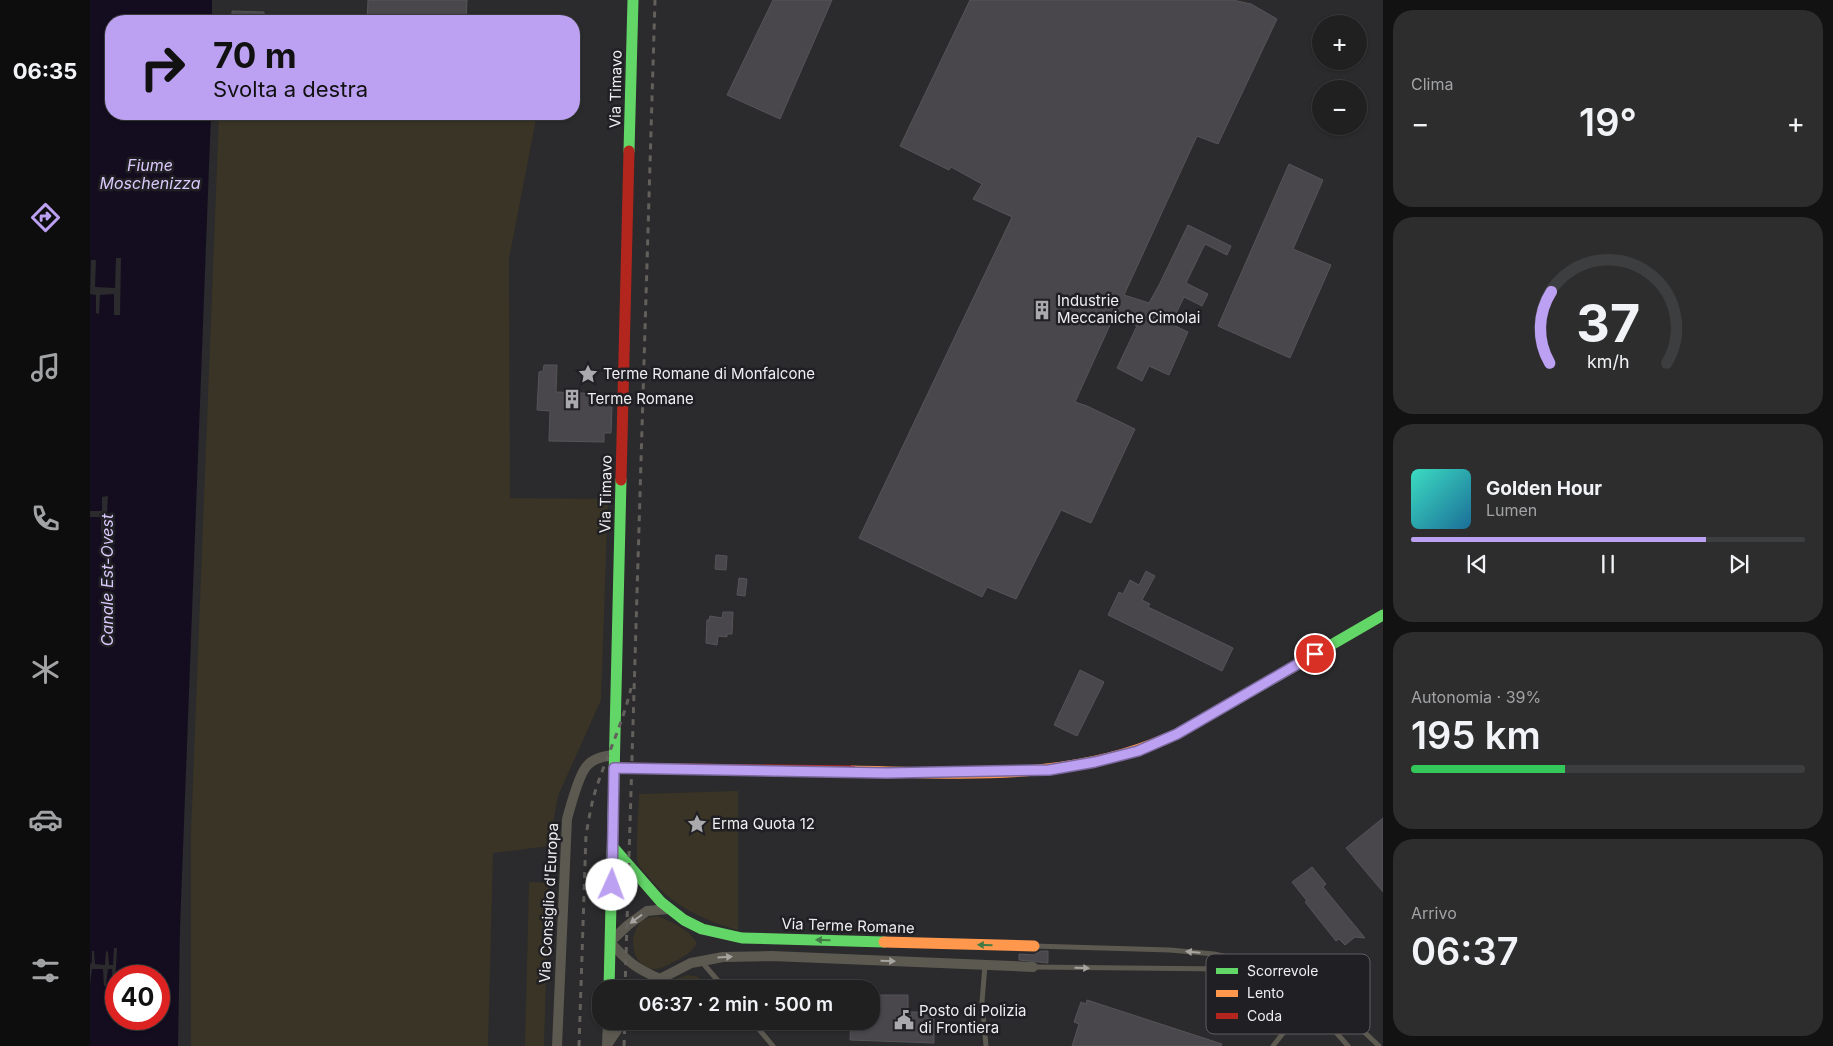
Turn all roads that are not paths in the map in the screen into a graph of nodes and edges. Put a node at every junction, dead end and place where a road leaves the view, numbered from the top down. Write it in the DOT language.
graph roads {
  1 [pos="633,0"];
  2 [pos="1383,615"];
  3 [pos="614,755"];
  4 [pos="614,768"];
  5 [pos="613,846"];
  6 [pos="668,910"];
  7 [pos="610,942"];
  8 [pos="1034,946"];
  9 [pos="1214,954"];
  10 [pos="701,961"];
  11 [pos="985,965"];
  12 [pos="1033,966"];
  13 [pos="1206,969"];
  14 [pos="660,979"];
  15 [pos="609,980"];
  16 [pos="717,980"];
  17 [pos="608,1030"];
  18 [pos="617,1030"];
  19 [pos="760,1030"];
  20 [pos="1282,1034"];
  21 [pos="1338,1034"];
  22 [pos="1368,1034"];
  23 [pos="607,1045"];
  24 [pos="557,1046"];
  25 [pos="773,1046"];
  26 [pos="986,1046"];
  27 [pos="1272,1046"];
  28 [pos="1348,1046"];
  29 [pos="1379,1046"];
  1 -- 3 [label="street, Via Timavo"];
  2 -- 4 [label="street"];
  3 -- 4 [label="street, Via Timavo"];
  3 -- 24 [label="street, Via Consiglio d'Europa"];
  4 -- 5 [label="street, Via Timavo"];
  5 -- 6 [label="street, Via Terme Romane"];
  5 -- 7 [label="street, Via Timavo"];
  6 -- 7 [label="street, one-way"];
  8 -- 6 [label="street, Via Terme Romane, one-way"];
  7 -- 14 [label="street"];
  7 -- 15 [label="street, Via Timavo"];
  9 -- 8 [label="lane, one-way"];
  10 -- 11 [label="street, one-way"];
  10 -- 14 [label="street"];
  10 -- 16 [label="lane"];
  11 -- 12 [label="street"];
  11 -- 26 [label="lane"];
  12 -- 13 [label="lane, one-way"];
  17 -- 23 [label="street"];
  18 -- 23 [label="street"];
  19 -- 25 [label="lane"];
  20 -- 27 [label="lane"];
  21 -- 28 [label="lane"];
  22 -- 29 [label="lane"];
}
